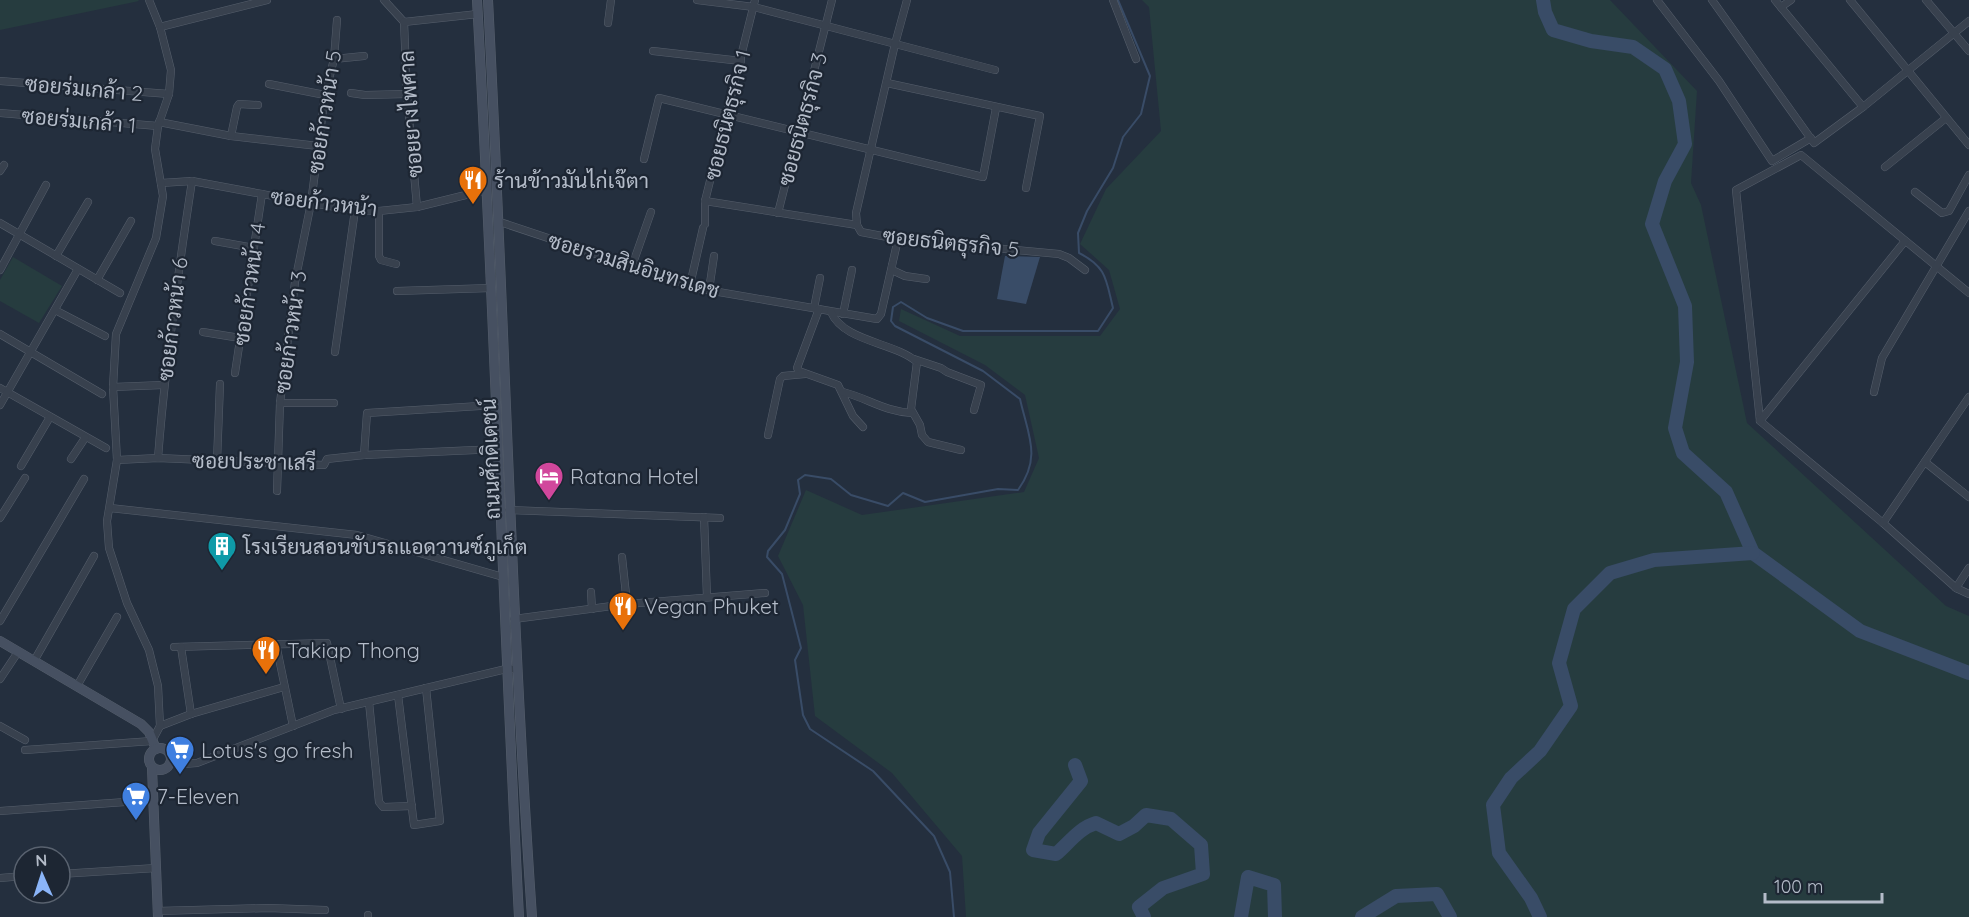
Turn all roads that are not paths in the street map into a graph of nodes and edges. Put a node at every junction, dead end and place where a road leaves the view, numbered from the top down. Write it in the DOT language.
graph roads {
  1 [pos="149,0"];
  2 [pos="267,0"];
  3 [pos="384,0"];
  4 [pos="477,0"];
  5 [pos="488,0"];
  6 [pos="611,0"];
  7 [pos="697,0"];
  8 [pos="832,0"];
  9 [pos="908,0"];
  10 [pos="1113,0"];
  11 [pos="1657,0"];
  12 [pos="1712,0"];
  13 [pos="1775,0"];
  14 [pos="1791,0"];
  15 [pos="1850,0"];
  16 [pos="1926,0"];
  17 [pos="754,3"];
  18 [pos="1782,7"];
  19 [pos="478,14"];
  20 [pos="337,20"];
  21 [pos="1969,21"];
  22 [pos="404,22"];
  23 [pos="608,23"];
  24 [pos="827,26"];
  25 [pos="160,27"];
  26 [pos="1953,34"];
  27 [pos="895,44"];
  28 [pos="653,51"];
  29 [pos="1969,51"];
  30 [pos="364,56"];
  31 [pos="334,59"];
  32 [pos="1136,59"];
  33 [pos="741,61"];
  34 [pos="995,70"];
  35 [pos="1907,70"];
  36 [pos="0,81"];
  37 [pos="887,83"];
  38 [pos="269,84"];
  39 [pos="351,93"];
  40 [pos="169,94"];
  41 [pos="407,94"];
  42 [pos="325,95"];
  43 [pos="258,105"];
  44 [pos="1863,107"];
  45 [pos="996,108"];
  46 [pos="0,113"];
  47 [pos="727,114"];
  48 [pos="1946,118"];
  49 [pos="159,124"];
  50 [pos="799,131"];
  51 [pos="231,136"];
  52 [pos="1811,138"];
  53 [pos="318,146"];
  54 [pos="1969,146"];
  55 [pos="872,149"];
  56 [pos="644,159"];
  57 [pos="1885,167"];
  58 [pos="1969,175"];
  59 [pos="192,181"];
  60 [pos="161,183"];
  61 [pos="46,185"];
  62 [pos="1026,188"];
  63 [pos="486,190"];
  64 [pos="1915,192"];
  65 [pos="262,194"];
  66 [pos="705,201"];
  67 [pos="88,202"];
  68 [pos="311,203"];
  69 [pos="417,207"];
  70 [pos="355,210"];
  71 [pos="379,211"];
  72 [pos="651,212"];
  73 [pos="1969,212"];
  74 [pos="778,213"];
  75 [pos="131,221"];
  76 [pos="500,222"];
  77 [pos="0,223"];
  78 [pos="857,225"];
  79 [pos="20,235"];
  80 [pos="898,239"];
  81 [pos="215,241"];
  82 [pos="1905,241"];
  83 [pos="254,248"];
  84 [pos="56,256"];
  85 [pos="714,256"];
  86 [pos="396,264"];
  87 [pos="632,266"];
  88 [pos="892,266"];
  89 [pos="1936,267"];
  90 [pos="78,269"];
  91 [pos="0,270"];
  92 [pos="852,270"];
  93 [pos="1084,270"];
  94 [pos="820,278"];
  95 [pos="926,279"];
  96 [pos="98,280"];
  97 [pos="690,285"];
  98 [pos="491,288"];
  99 [pos="709,290"];
  100 [pos="397,291"];
  101 [pos="120,293"];
  102 [pos="1969,293"];
  103 [pos="817,309"];
  104 [pos="55,310"];
  105 [pos="831,312"];
  106 [pos="843,314"];
  107 [pos="203,332"];
  108 [pos="0,334"];
  109 [pos="105,336"];
  110 [pos="240,338"];
  111 [pos="31,351"];
  112 [pos="335,352"];
  113 [pos="914,359"];
  114 [pos="235,373"];
  115 [pos="807,374"];
  116 [pos="220,384"];
  117 [pos="163,385"];
  118 [pos="113,387"];
  119 [pos="0,388"];
  120 [pos="8,392"];
  121 [pos="843,392"];
  122 [pos="1874,392"];
  123 [pos="102,394"];
  124 [pos="1969,397"];
  125 [pos="334,403"];
  126 [pos="280,404"];
  127 [pos="0,405"];
  128 [pos="496,405"];
  129 [pos="974,410"];
  130 [pos="912,413"];
  131 [pos="50,417"];
  132 [pos="1760,421"];
  133 [pos="863,427"];
  134 [pos="768,435"];
  135 [pos="85,438"];
  136 [pos="106,448"];
  137 [pos="498,449"];
  138 [pos="961,450"];
  139 [pos="364,455"];
  140 [pos="158,458"];
  141 [pos="71,459"];
  142 [pos="117,460"];
  143 [pos="217,461"];
  144 [pos="1925,462"];
  145 [pos="278,463"];
  146 [pos="21,466"];
  147 [pos="25,478"];
  148 [pos="84,479"];
  149 [pos="277,491"];
  150 [pos="1969,497"];
  151 [pos="110,508"];
  152 [pos="509,510"];
  153 [pos="704,517"];
  154 [pos="0,518"];
  155 [pos="720,518"];
  156 [pos="1883,523"];
  157 [pos="507,546"];
  158 [pos="94,556"];
  159 [pos="622,557"];
  160 [pos="1969,568"];
  161 [pos="503,577"];
  162 [pos="1956,588"];
  163 [pos="591,592"];
  164 [pos="765,593"];
  165 [pos="1969,594"];
  166 [pos="708,597"];
  167 [pos="627,604"];
  168 [pos="592,609"];
  169 [pos="117,617"];
  170 [pos="514,619"];
  171 [pos="0,621"];
  172 [pos="0,641"];
  173 [pos="276,645"];
  174 [pos="18,652"];
  175 [pos="34,661"];
  176 [pos="506,669"];
  177 [pos="517,669"];
  178 [pos="0,679"];
  179 [pos="77,686"];
  180 [pos="284,687"];
  181 [pos="426,688"];
  182 [pos="398,695"];
  183 [pos="369,702"];
  184 [pos="340,709"];
  185 [pos="191,714"];
  186 [pos="0,726"];
  187 [pos="160,726"];
  188 [pos="293,726"];
  189 [pos="25,740"];
  190 [pos="154,745"];
  191 [pos="25,750"];
  192 [pos="171,761"];
  193 [pos="152,768"];
  194 [pos="153,800"];
  195 [pos="412,806"];
  196 [pos="0,811"];
  197 [pos="156,868"];
  198 [pos="72,873"];
  199 [pos="325,910"];
  200 [pos="158,914"];
  201 [pos="519,917"];
  202 [pos="532,917"];
  1 -- 25 [label="street"];
  2 -- 25 [label="street"];
  3 -- 22 [label="street"];
  4 -- 19 [label="main road, ถนนศักดิเดชน์"];
  5 -- 76 [label="main road, ถนนศักดิเดชน์"];
  6 -- 23 [label="street"];
  7 -- 17 [label="street"];
  8 -- 24 [label="street, ซอยธนิตธุรกิจ 3"];
  9 -- 27 [label="street, ซอยธนิตธุรกิจ 5"];
  10 -- 32 [label="street"];
  11 -- 52 [label="street"];
  12 -- 52 [label="street"];
  13 -- 18 [label="street"];
  14 -- 18 [label="street"];
  15 -- 35 [label="street"];
  16 -- 26 [label="street"];
  17 -- 24 [label="street"];
  17 -- 33 [label="street, ซอยธนิตธุรกิจ 1"];
  18 -- 44 [label="street"];
  19 -- 22 [label="street"];
  19 -- 63 [label="main road, ถนนศักดิเดชน์"];
  20 -- 31 [label="street, ซอยก้าวหน้า 5"];
  21 -- 26 [label="street"];
  22 -- 41 [label="street, ซอยยางไพศาล"];
  24 -- 27 [label="street"];
  24 -- 50 [label="street, ซอยธนิตธุรกิจ 3"];
  25 -- 40 [label="street"];
  26 -- 29 [label="street"];
  26 -- 35 [label="street"];
  27 -- 34 [label="street"];
  27 -- 37 [label="street, ซอยธนิตธุรกิจ 5"];
  28 -- 33 [label="street"];
  30 -- 31 [label="street"];
  31 -- 42 [label="street, ซอยก้าวหน้า 5"];
  33 -- 47 [label="street, ซอยธนิตธุรกิจ 1"];
  35 -- 44 [label="street"];
  35 -- 48 [label="street"];
  36 -- 40 [label="street, ซอยร่มเกล้า 2"];
  37 -- 45 [label="street"];
  37 -- 55 [label="street, ซอยธนิตธุรกิจ 5"];
  38 -- 42 [label="street"];
  39 -- 41 [label="street"];
  40 -- 49 [label="street"];
  41 -- 69 [label="street, ซอยยางไพศาล"];
  42 -- 53 [label="street, ซอยก้าวหน้า 5"];
  43 -- 51 [label="street"];
  44 -- 52 [label="street"];
  45 -- 55 [label="street"];
  45 -- 62 [label="street"];
  46 -- 49 [label="street, ซอยร่มเกล้า 1"];
  47 -- 50 [label="street"];
  47 -- 56 [label="street"];
  47 -- 66 [label="street, ซอยธนิตธุรกิจ 1"];
  48 -- 54 [label="street"];
  48 -- 57 [label="street"];
  49 -- 51 [label="street, ซอยร่มเกล้า 1"];
  49 -- 60 [label="street"];
  50 -- 55 [label="street"];
  50 -- 74 [label="street, ซอยธนิตธุรกิจ 3"];
  51 -- 53 [label="street, ซอยร่มเกล้า 1"];
  53 -- 68 [label="street, ซอยก้าวหน้า 5"];
  55 -- 78 [label="street, ซอยธนิตธุรกิจ 5"];
  58 -- 64 [label="street"];
  59 -- 60 [label="street, ซอยก้าวหน้า"];
  59 -- 65 [label="street, ซอยก้าวหน้า"];
  59 -- 117 [label="street, ซอยก้าวหน้า 6"];
  60 -- 118 [label="street"];
  61 -- 79 [label="street"];
  63 -- 69 [label="street, ซอยก้าวหน้า"];
  63 -- 98 [label="main road, ถนนศักดิเดชน์"];
  65 -- 68 [label="street, ซอยก้าวหน้า"];
  65 -- 83 [label="street, ซอยก้าวหน้า 4"];
  66 -- 74 [label="street"];
  66 -- 97 [label="street, ซอยธนิตธุรกิจ 1"];
  67 -- 84 [label="street"];
  68 -- 70 [label="street, ซอยก้าวหน้า"];
  68 -- 126 [label="street, ซอยก้าวหน้า 3"];
  69 -- 71 [label="street, ซอยก้าวหน้า"];
  70 -- 71 [label="street, ซอยก้าวหน้า"];
  70 -- 112 [label="street"];
  71 -- 86 [label="street"];
  72 -- 87 [label="street"];
  73 -- 89 [label="street"];
  74 -- 78 [label="street"];
  75 -- 96 [label="street"];
  76 -- 87 [label="street, ซอยรวมสินอินทรเดช"];
  76 -- 152 [label="main road, ถนนศักดิเดชน์"];
  77 -- 79 [label="street"];
  78 -- 80 [label="street, ซอยธนิตธุรกิจ 5"];
  79 -- 84 [label="street"];
  79 -- 91 [label="street"];
  80 -- 88 [label="street"];
  80 -- 93 [label="street, ซอยธนิตธุรกิจ 5"];
  81 -- 83 [label="street"];
  82 -- 89 [label="street"];
  82 -- 132 [label="street"];
  82 -- 132 [label="street"];
  83 -- 110 [label="street, ซอยก้าวหน้า 4"];
  84 -- 90 [label="street"];
  85 -- 99 [label="street"];
  87 -- 97 [label="street, ซอยรวมสินอินทรเดช"];
  88 -- 95 [label="street"];
  88 -- 106 [label="street, ซอยรวมสินอินทรเดช"];
  89 -- 102 [label="street"];
  89 -- 122 [label="street"];
  90 -- 96 [label="street"];
  90 -- 104 [label="street"];
  92 -- 106 [label="street"];
  94 -- 103 [label="street"];
  96 -- 101 [label="street"];
  97 -- 99 [label="street, ซอยรวมสินอินทรเดช"];
  98 -- 100 [label="street"];
  98 -- 128 [label="main road, ถนนศักดิเดชน์"];
  99 -- 103 [label="street, ซอยรวมสินอินทรเดช"];
  103 -- 105 [label="street, ซอยรวมสินอินทรเดช"];
  103 -- 115 [label="street"];
  104 -- 109 [label="street"];
  104 -- 111 [label="street"];
  105 -- 106 [label="street, ซอยรวมสินอินทรเดช"];
  105 -- 113 [label="street"];
  107 -- 110 [label="street"];
  108 -- 111 [label="street"];
  110 -- 114 [label="street, ซอยก้าวหน้า 4"];
  111 -- 120 [label="street"];
  111 -- 123 [label="street"];
  113 -- 129 [label="street"];
  113 -- 130 [label="street"];
  115 -- 121 [label="street"];
  115 -- 134 [label="street"];
  116 -- 143 [label="street"];
  117 -- 118 [label="street"];
  117 -- 140 [label="street, ซอยก้าวหน้า 6"];
  118 -- 142 [label="street"];
  119 -- 120 [label="street"];
  120 -- 127 [label="street"];
  120 -- 131 [label="street"];
  121 -- 130 [label="street"];
  121 -- 133 [label="street"];
  124 -- 144 [label="street"];
  125 -- 126 [label="street"];
  126 -- 145 [label="street, ซอยก้าวหน้า 3"];
  128 -- 137 [label="main road, ถนนศักดิเดชน์"];
  128 -- 139 [label="street"];
  130 -- 138 [label="street"];
  131 -- 135 [label="street"];
  131 -- 146 [label="street"];
  132 -- 156 [label="street"];
  135 -- 136 [label="street"];
  135 -- 141 [label="street"];
  137 -- 139 [label="street, ซอยประชาเสรี"];
  137 -- 157 [label="main road, ถนนศักดิเดชน์"];
  139 -- 145 [label="street, ซอยประชาเสรี"];
  140 -- 142 [label="street, ซอยประชาเสรี"];
  140 -- 143 [label="street, ซอยประชาเสรี"];
  142 -- 151 [label="street"];
  143 -- 145 [label="street, ซอยประชาเสรี"];
  144 -- 150 [label="street"];
  144 -- 156 [label="street"];
  145 -- 149 [label="street, ซอยก้าวหน้า 3"];
  147 -- 154 [label="street"];
  148 -- 171 [label="street"];
  151 -- 161 [label="street"];
  151 -- 187 [label="street"];
  152 -- 153 [label="street"];
  152 -- 157 [label="main road, ถนนศักดิเดชน์"];
  153 -- 155 [label="street"];
  153 -- 166 [label="street"];
  156 -- 162 [label="street"];
  157 -- 161 [label="main road, ถนนศักดิเดชน์"];
  157 -- 170 [label="main road, ถนนศักดิเดชน์"];
  158 -- 175 [label="street"];
  159 -- 167 [label="street"];
  160 -- 162 [label="street"];
  161 -- 176 [label="main road, ถนนศักดิเดชน์"];
  162 -- 165 [label="street"];
  163 -- 168 [label="street"];
  164 -- 166 [label="street"];
  166 -- 167 [label="street"];
  167 -- 168 [label="street"];
  168 -- 170 [label="street"];
  169 -- 179 [label="street"];
  170 -- 177 [label="main road, ถนนศักดิเดชน์"];
  172 -- 174 [label="main road"];
  173 -- 180 [label="street"];
  173 -- 184 [label="street"];
  173 -- 185 [label="street"];
  174 -- 175 [label="main road"];
  174 -- 178 [label="street"];
  175 -- 179 [label="main road"];
  176 -- 177 [label="street"];
  176 -- 181 [label="street"];
  176 -- 201 [label="main road, ถนนศักดิเดชน์"];
  177 -- 202 [label="main road, ถนนศักดิเดชน์"];
  179 -- 190 [label="main road"];
  180 -- 185 [label="street"];
  180 -- 188 [label="street"];
  181 -- 182 [label="street"];
  181 -- 195 [label="street"];
  182 -- 183 [label="street"];
  182 -- 195 [label="street"];
  183 -- 184 [label="street"];
  183 -- 195 [label="street"];
  184 -- 188 [label="street"];
  185 -- 187 [label="street"];
  186 -- 189 [label="street"];
  187 -- 190 [label="street"];
  188 -- 192 [label="street"];
  190 -- 191 [label="street"];
  190 -- 192 [label="main road"];
  190 -- 193 [label="main road"];
  192 -- 193 [label="main road"];
  193 -- 194 [label="main road"];
  194 -- 196 [label="street"];
  194 -- 197 [label="main road"];
  197 -- 198 [label="street"];
  197 -- 200 [label="main road"];
  199 -- 200 [label="street"];
}
